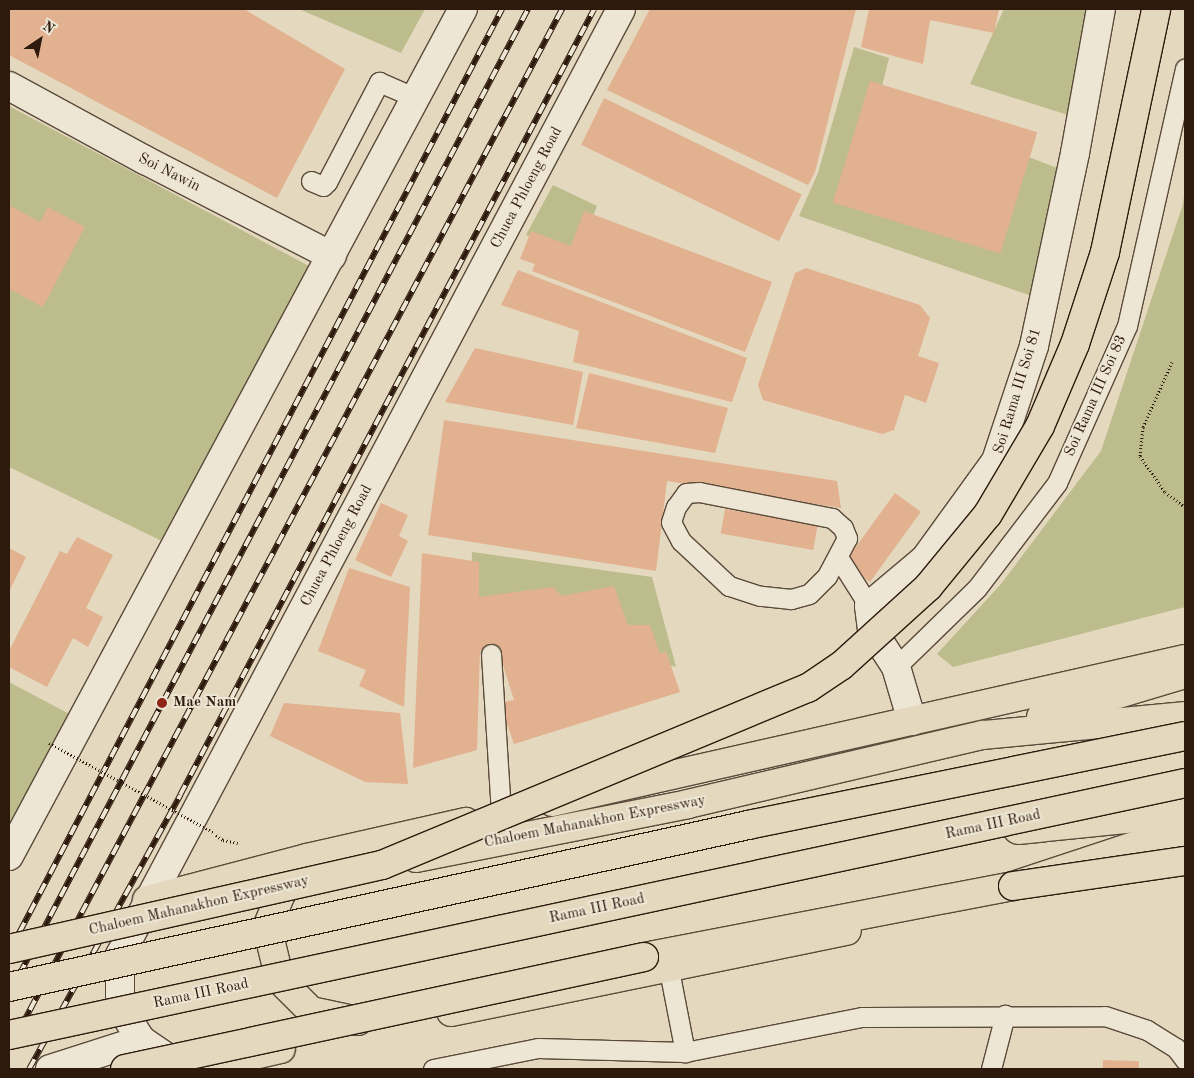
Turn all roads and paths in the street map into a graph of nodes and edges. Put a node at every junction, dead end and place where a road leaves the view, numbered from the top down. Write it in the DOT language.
graph roads {
  1 [pos="463,9"];
  2 [pos="621,9"];
  3 [pos="1101,9"];
  4 [pos="1156,9"];
  5 [pos="1185,68"];
  6 [pos="9,86"];
  7 [pos="416,98"];
  8 [pos="311,181"];
  9 [pos="332,256"];
  10 [pos="1172,362"];
  11 [pos="1185,507"];
  12 [pos="838,557"];
  13 [pos="869,606"];
  14 [pos="491,654"];
  15 [pos="1185,659"];
  16 [pos="896,667"];
  17 [pos="1185,674"];
  18 [pos="1185,716"];
  19 [pos="912,721"];
  20 [pos="982,735"];
  21 [pos="1185,735"];
  22 [pos="49,743"];
  23 [pos="1185,783"];
  24 [pos="1185,813"];
  25 [pos="502,814"];
  26 [pos="1185,829"];
  27 [pos="241,844"];
  28 [pos="1185,846"];
  29 [pos="9,856"];
  30 [pos="306,858"];
  31 [pos="1185,861"];
  32 [pos="382,865"];
  33 [pos="1013,886"];
  34 [pos="148,900"];
  35 [pos="9,949"];
  36 [pos="669,970"];
  37 [pos="9,987"];
  38 [pos="9,995"];
  39 [pos="1006,1015"];
  40 [pos="379,1026"];
  41 [pos="9,1035"];
  42 [pos="140,1040"];
  43 [pos="9,1047"];
  44 [pos="684,1052"];
  45 [pos="1185,1060"];
  46 [pos="50,1069"];
  47 [pos="125,1069"];
  48 [pos="184,1069"];
  49 [pos="193,1069"];
  50 [pos="433,1069"];
  51 [pos="991,1069"];
  1 -- 7 [label="street"];
  2 -- 34 [label="street, Chuea Phloeng Road"];
  3 -- 13 [label="street, Soi Rama III Soi 81"];
  4 -- 32 [label="main road, bridge"];
  5 -- 16 [label="lane, Soi Rama III Soi 83"];
  6 -- 9 [label="street, Soi Nawin"];
  7 -- 8 [label="lane"];
  7 -- 9 [label="street"];
  9 -- 29 [label="street"];
  10 -- 11 [label="path"];
  12 -- 12 [label="lane"];
  12 -- 13 [label="lane"];
  13 -- 16 [label="street"];
  14 -- 25 [label="lane"];
  15 -- 19 [label="main road"];
  16 -- 19 [label="street"];
  17 -- 20 [label="main road"];
  18 -- 20 [label="main road, Chaloem Mahanakhon Expressway"];
  19 -- 25 [label="main road"];
  20 -- 32 [label="main road, Chaloem Mahanakhon Expressway, bridge"];
  21 -- 37 [label="main road, bridge"];
  21 -- 38 [label="main road"];
  22 -- 27 [label="path, bridge"];
  23 -- 41 [label="main road, Rama III Road, bridge"];
  24 -- 43 [label="main road, Rama III Road"];
  25 -- 30 [label="main road"];
  26 -- 33 [label="main road, bridge"];
  28 -- 36 [label="main road"];
  30 -- 34 [label="main road"];
  30 -- 40 [label="main road"];
  31 -- 33 [label="main road, bridge"];
  32 -- 35 [label="main road, Chaloem Mahanakhon Expressway, bridge"];
  33 -- 47 [label="main road, bridge"];
  34 -- 42 [label="street, Chuea Phloeng Road"];
  36 -- 40 [label="main road"];
  36 -- 44 [label="lane"];
  39 -- 44 [label="lane"];
  39 -- 45 [label="lane"];
  39 -- 51 [label="lane"];
  40 -- 49 [label="main road"];
  42 -- 46 [label="street"];
  42 -- 48 [label="street, Chuea Phloeng Road"];
  44 -- 50 [label="lane"];
}
